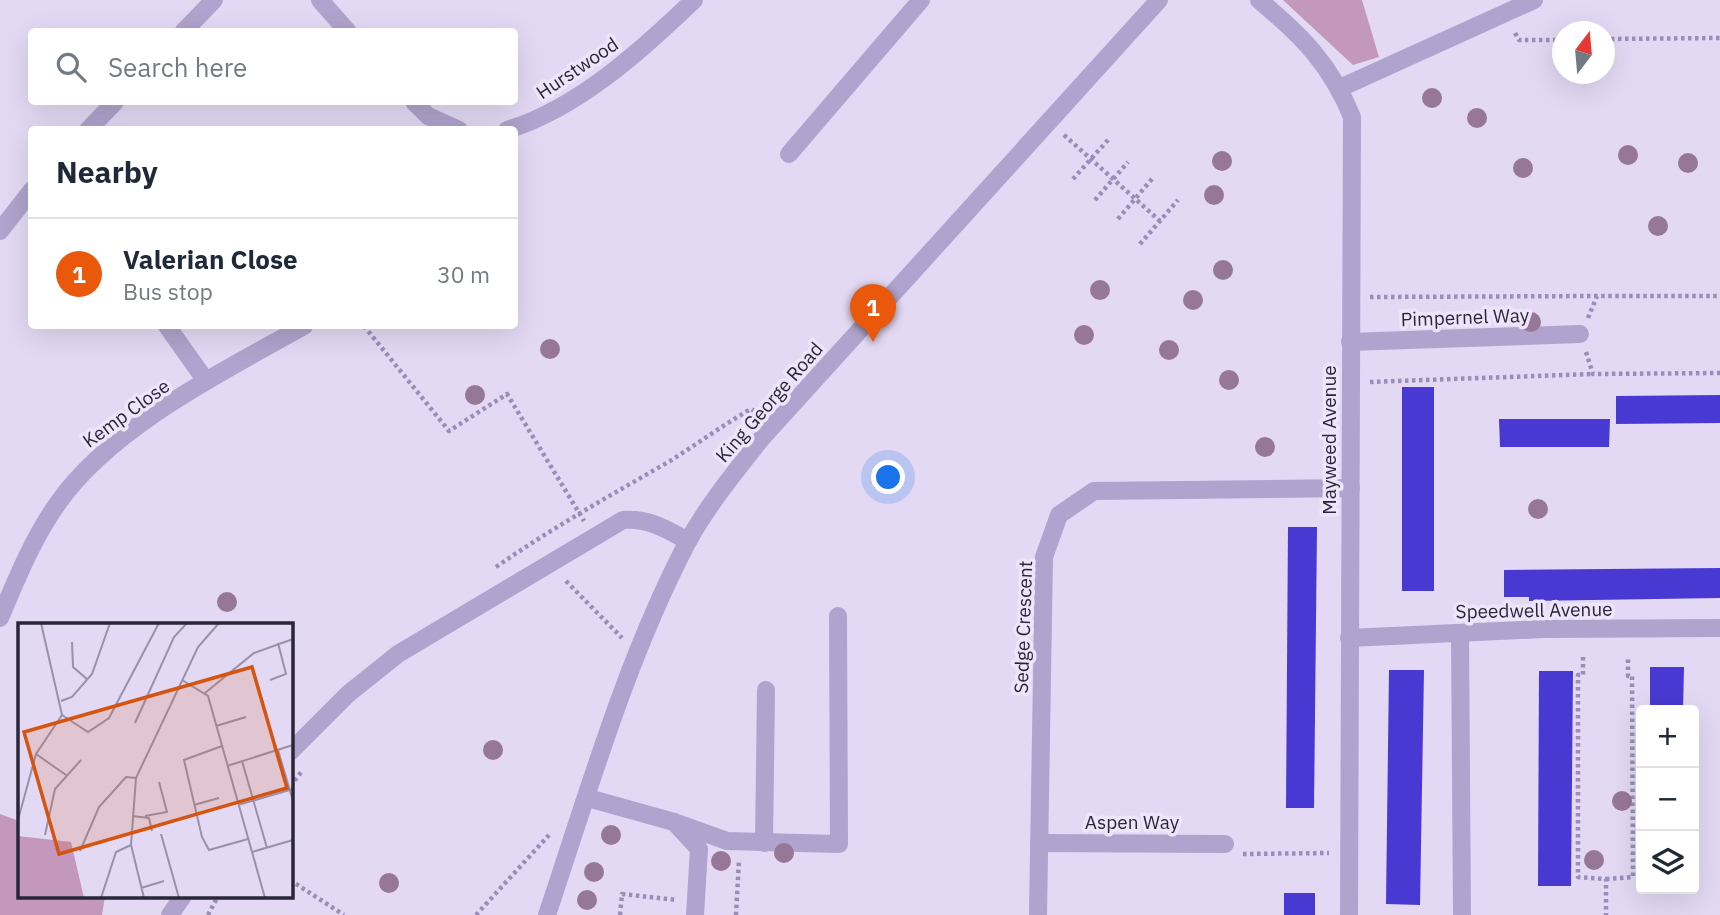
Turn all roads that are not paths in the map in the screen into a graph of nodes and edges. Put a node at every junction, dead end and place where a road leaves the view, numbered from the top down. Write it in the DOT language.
graph roads {
  1 [pos="214,0"];
  2 [pos="320,0"];
  3 [pos="694,0"];
  4 [pos="921,0"];
  5 [pos="1159,0"];
  6 [pos="1259,0"];
  7 [pos="1534,0"];
  8 [pos="187,28"];
  9 [pos="344,28"];
  10 [pos="1340,88"];
  11 [pos="112,105"];
  12 [pos="417,105"];
  13 [pos="92,126"];
  14 [pos="450,126"];
  15 [pos="518,126"];
  16 [pos="789,154"];
  17 [pos="28,195"];
  18 [pos="0,231"];
  19 [pos="169,329"];
  20 [pos="299,329"];
  21 [pos="1580,334"];
  22 [pos="1350,342"];
  23 [pos="205,381"];
  24 [pos="1351,488"];
  25 [pos="688,541"];
  26 [pos="838,616"];
  27 [pos="0,618"];
  28 [pos="1720,628"];
  29 [pos="1460,633"];
  30 [pos="1349,638"];
  31 [pos="766,690"];
  32 [pos="292,750"];
  33 [pos="588,798"];
  34 [pos="674,822"];
  35 [pos="764,843"];
  36 [pos="1039,843"];
  37 [pos="1225,844"];
  38 [pos="182,898"];
  39 [pos="695,909"];
  40 [pos="170,915"];
  41 [pos="547,915"];
  42 [pos="1038,915"];
  43 [pos="1349,915"];
  44 [pos="1462,915"];
  1 -- 8 [label="street"];
  2 -- 9 [label="street"];
  3 -- 15 [label="street, Hurstwood"];
  4 -- 16 [label="street"];
  5 -- 25 [label="street, King George Road"];
  6 -- 10 [label="street, Mayweed Avenue"];
  7 -- 10 [label="street"];
  10 -- 22 [label="street, Mayweed Avenue"];
  11 -- 13 [label="street"];
  12 -- 14 [label="street"];
  17 -- 18 [label="street"];
  19 -- 23 [label="street"];
  20 -- 23 [label="street, Kemp Close"];
  21 -- 22 [label="street, Pimpernel Way"];
  22 -- 24 [label="street, Mayweed Avenue"];
  23 -- 27 [label="street, Kemp Close"];
  24 -- 30 [label="street, Mayweed Avenue"];
  24 -- 36 [label="street, Sedge Crescent"];
  25 -- 32 [label="street"];
  25 -- 33 [label="street, King George Road"];
  26 -- 35 [label="street"];
  28 -- 29 [label="street, Speedwell Avenue"];
  29 -- 30 [label="street, Speedwell Avenue"];
  29 -- 44 [label="street"];
  30 -- 43 [label="street, Mayweed Avenue"];
  31 -- 35 [label="street"];
  33 -- 34 [label="street"];
  33 -- 41 [label="street, King George Road"];
  34 -- 35 [label="street"];
  34 -- 39 [label="street"];
  36 -- 37 [label="street, Aspen Way"];
  36 -- 42 [label="street, Sedge Crescent"];
  38 -- 40 [label="street"];
}
